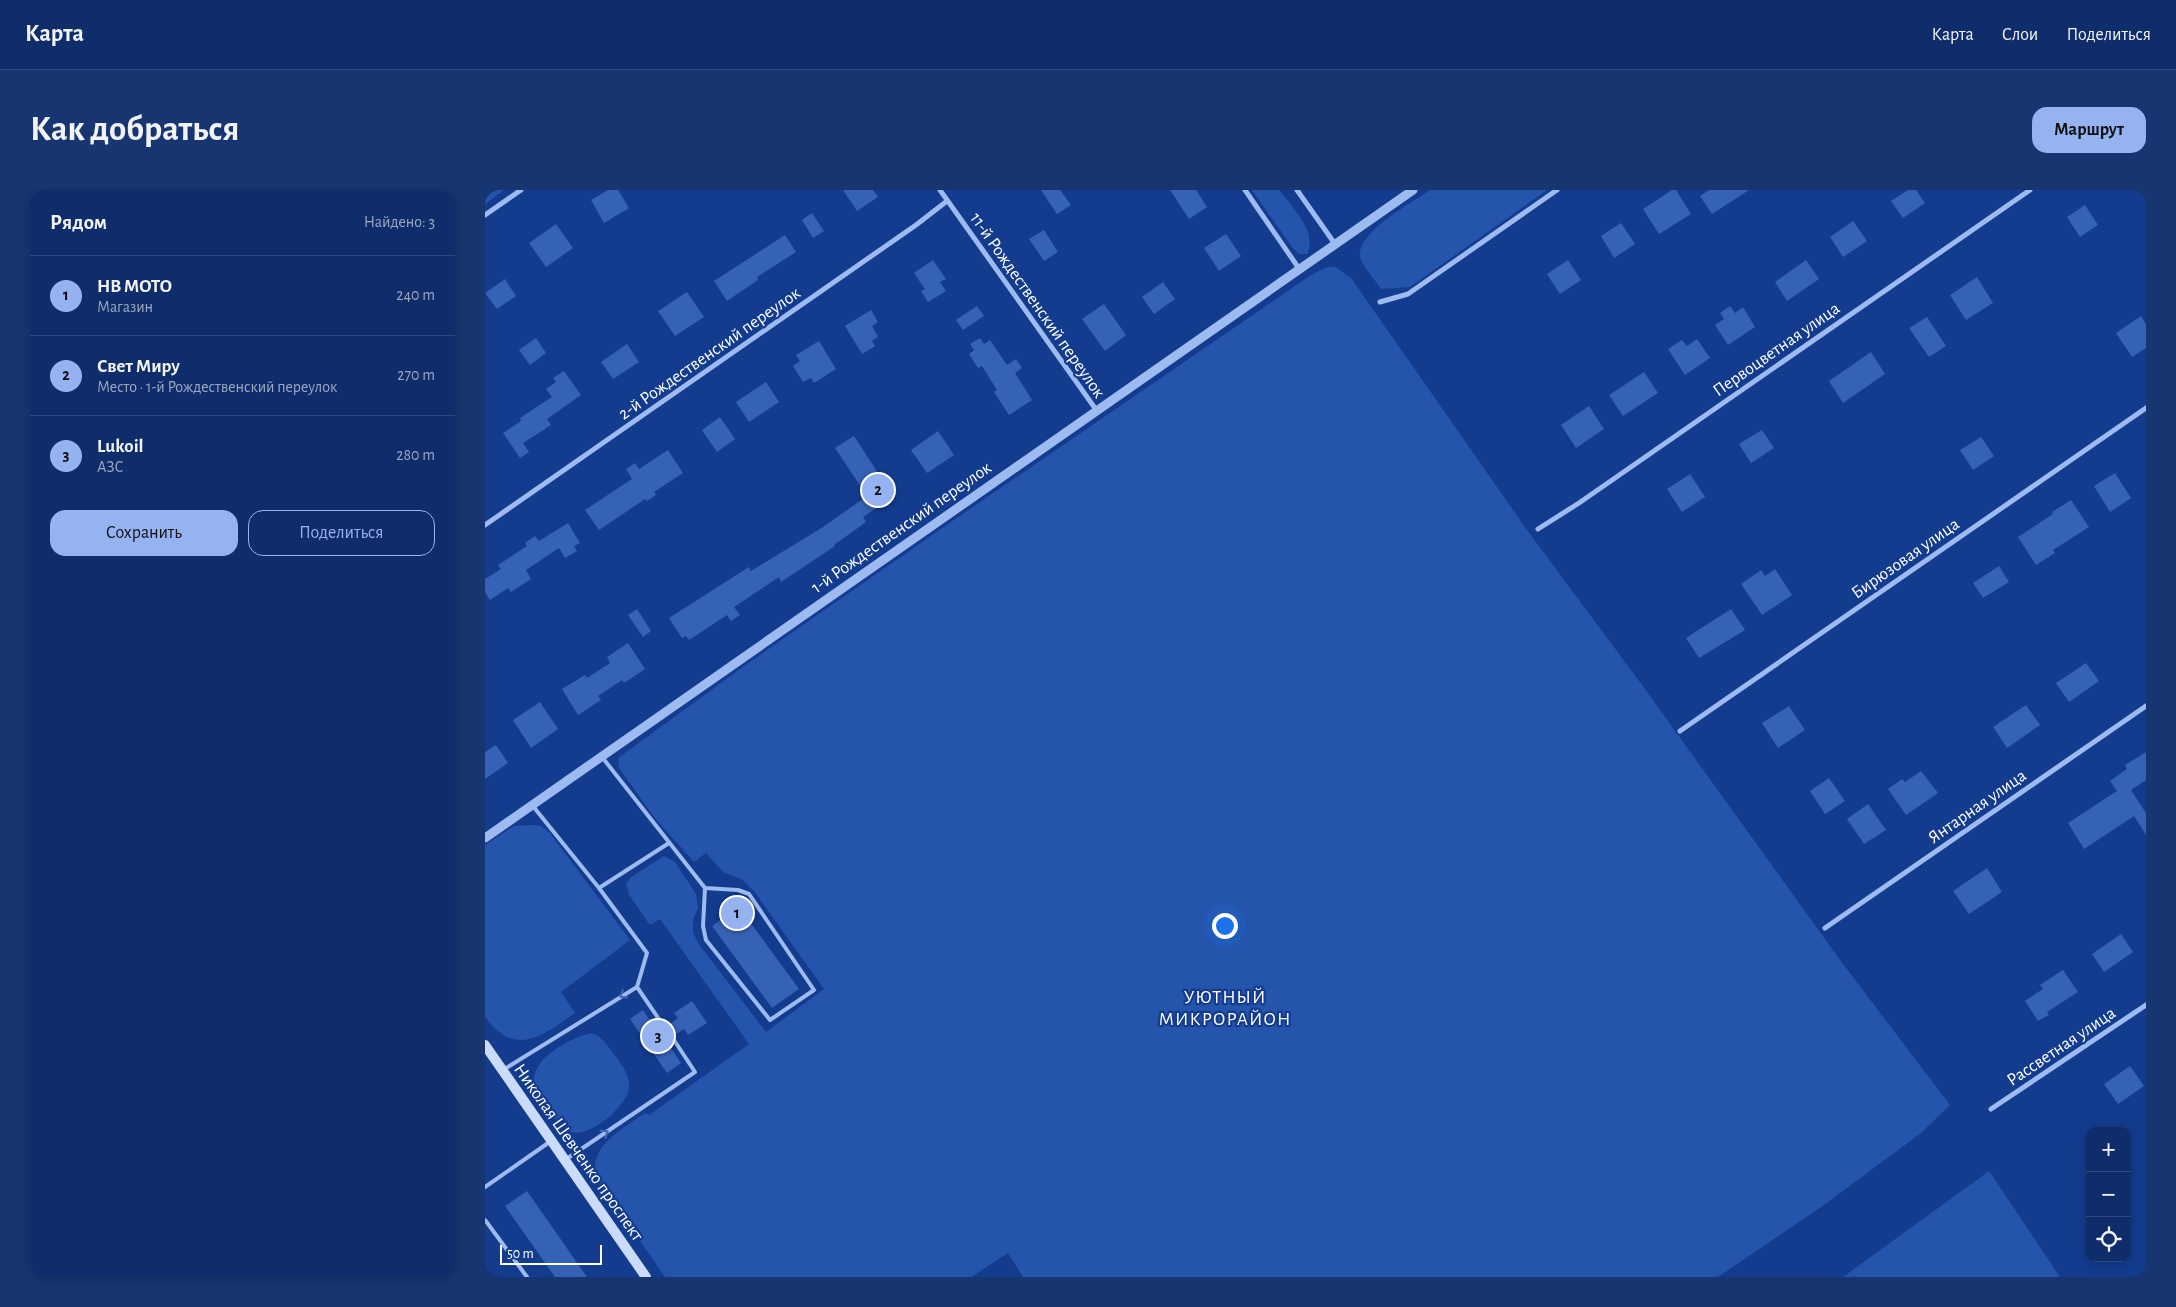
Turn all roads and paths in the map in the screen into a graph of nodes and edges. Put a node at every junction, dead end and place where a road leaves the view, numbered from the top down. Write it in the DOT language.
graph roads {
  1 [pos="521,190"];
  2 [pos="940,190"];
  3 [pos="1245,190"];
  4 [pos="1297,190"];
  5 [pos="1413,190"];
  6 [pos="1557,190"];
  7 [pos="2030,190"];
  8 [pos="947,201"];
  9 [pos="485,215"];
  10 [pos="1335,244"];
  11 [pos="1300,270"];
  12 [pos="1380,302"];
  13 [pos="2146,408"];
  14 [pos="1097,412"];
  15 [pos="485,525"];
  16 [pos="1538,530"];
  17 [pos="2146,706"];
  18 [pos="1680,731"];
  19 [pos="601,757"];
  20 [pos="532,805"];
  21 [pos="485,838"];
  22 [pos="669,843"];
  23 [pos="599,888"];
  24 [pos="705,888"];
  25 [pos="1825,928"];
  26 [pos="637,987"];
  27 [pos="2146,1005"];
  28 [pos="665,1028"];
  29 [pos="672,1038"];
  30 [pos="485,1045"];
  31 [pos="503,1070"];
  32 [pos="1991,1109"];
  33 [pos="551,1141"];
  34 [pos="565,1160"];
  35 [pos="485,1187"];
  36 [pos="485,1220"];
  37 [pos="527,1277"];
  38 [pos="646,1277"];
  1 -- 9 [label="street"];
  2 -- 8 [label="street, 11-й Рождественский переулок"];
  3 -- 11 [label="street"];
  4 -- 10 [label="street"];
  5 -- 10 [label="street, 1-й Рождественский переулок"];
  6 -- 12 [label="street"];
  7 -- 16 [label="street, Первоцветная улица"];
  8 -- 14 [label="street, 11-й Рождественский переулок"];
  8 -- 15 [label="street, 2-й Рождественский переулок"];
  10 -- 11 [label="street, 1-й Рождественский переулок"];
  11 -- 14 [label="street, 1-й Рождественский переулок"];
  13 -- 18 [label="street, Бирюзовая улица"];
  14 -- 19 [label="street, 1-й Рождественский переулок"];
  17 -- 25 [label="street, Янтарная улица"];
  19 -- 20 [label="street, 1-й Рождественский переулок"];
  19 -- 22 [label="lane"];
  20 -- 21 [label="street, 1-й Рождественский переулок"];
  20 -- 23 [label="lane"];
  22 -- 23 [label="lane"];
  22 -- 24 [label="lane"];
  23 -- 26 [label="lane"];
  24 -- 24 [label="lane"];
  26 -- 28 [label="lane"];
  26 -- 31 [label="lane, one-way"];
  27 -- 32 [label="street, Рассветная улица"];
  34 -- 29 [label="lane, one-way"];
  30 -- 31 [label="main road, Николая Шевченко проспект"];
  31 -- 33 [label="main road, Николая Шевченко проспект"];
  33 -- 34 [label="main road, Николая Шевченко проспект"];
  33 -- 35 [label="lane"];
  34 -- 38 [label="main road, Николая Шевченко проспект"];
  36 -- 37 [label="lane"];
}
